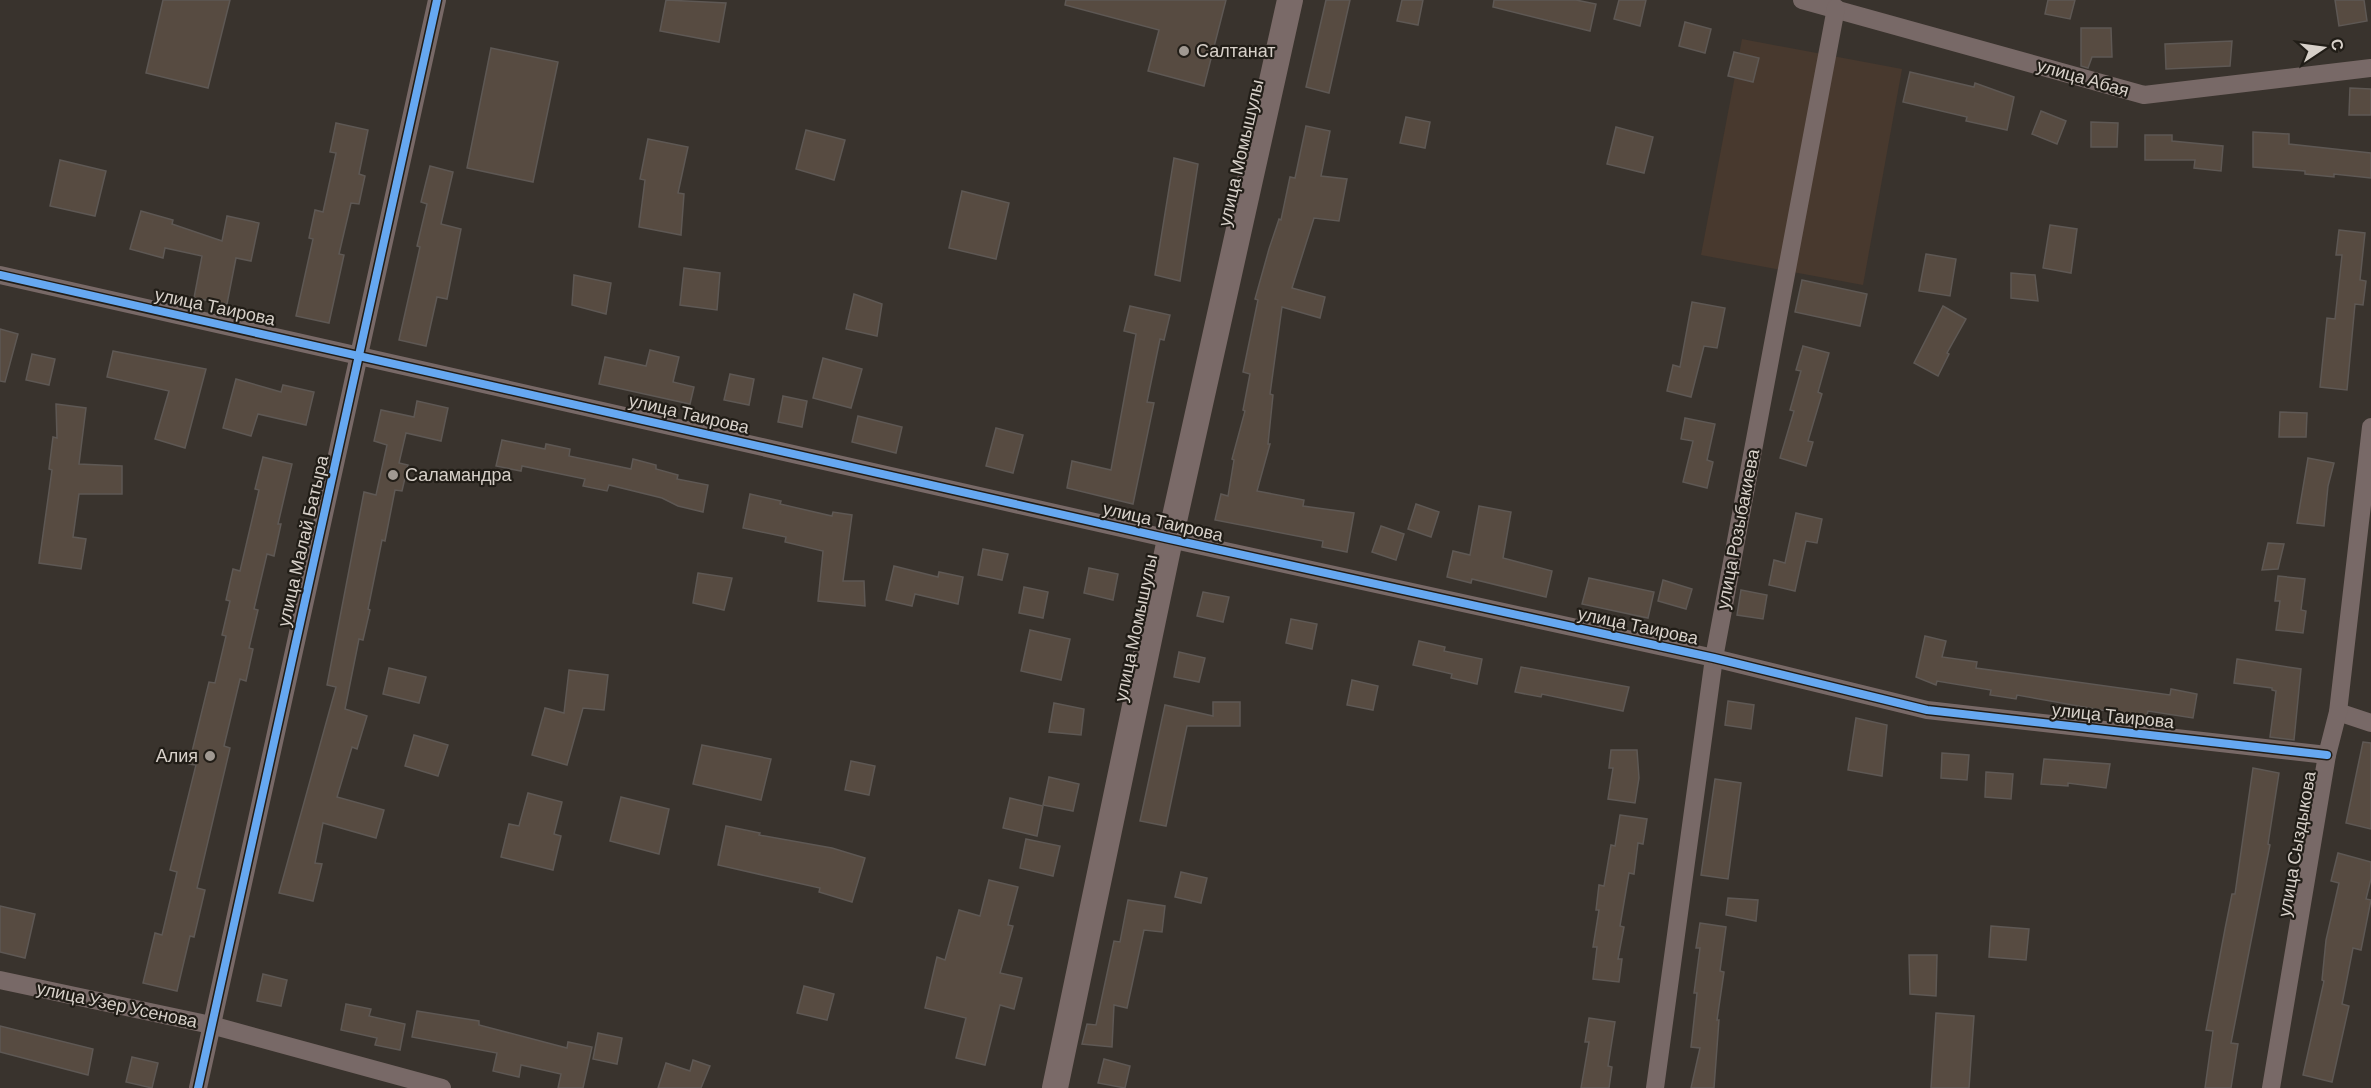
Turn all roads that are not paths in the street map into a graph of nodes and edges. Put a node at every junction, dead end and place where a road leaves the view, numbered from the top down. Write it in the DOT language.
graph roads {
  1 [pos="437,0"];
  2 [pos="1290,0"];
  3 [pos="1802,0"];
  4 [pos="1836,8"];
  5 [pos="2371,68"];
  6 [pos="0,275"];
  7 [pos="359,354"];
  8 [pos="2371,427"];
  9 [pos="1170,539"];
  10 [pos="1714,658"];
  11 [pos="2338,711"];
  12 [pos="2371,723"];
  13 [pos="2327,755"];
  14 [pos="0,980"];
  15 [pos="211,1025"];
  16 [pos="198,1088"];
  17 [pos="442,1088"];
  18 [pos="1055,1088"];
  19 [pos="1655,1088"];
  20 [pos="2271,1088"];
  1 -- 7 [label="street, улица Малай Батыра"];
  2 -- 9 [label="street, улица Момышулы"];
  3 -- 4 [label="street, улица Абая"];
  4 -- 5 [label="street, улица Абая"];
  4 -- 10 [label="street, улица Розыбакиева"];
  6 -- 7 [label="street, улица Таирова"];
  7 -- 9 [label="street, улица Таирова"];
  7 -- 15 [label="street, улица Малай Батыра"];
  8 -- 11 [label="street, улица Сыздыкова"];
  9 -- 10 [label="street, улица Таирова"];
  9 -- 18 [label="street, улица Момышулы"];
  10 -- 13 [label="street, улица Таирова"];
  10 -- 19 [label="street, улица Розыбакиева"];
  11 -- 12 [label="street"];
  11 -- 13 [label="street, улица Сыздыкова"];
  13 -- 20 [label="street, улица Сыздыкова"];
  14 -- 15 [label="street, улица Узер Усенова"];
  15 -- 16 [label="street, улица Малай Батыра"];
  15 -- 17 [label="street, улица Узер Усенова"];
}
